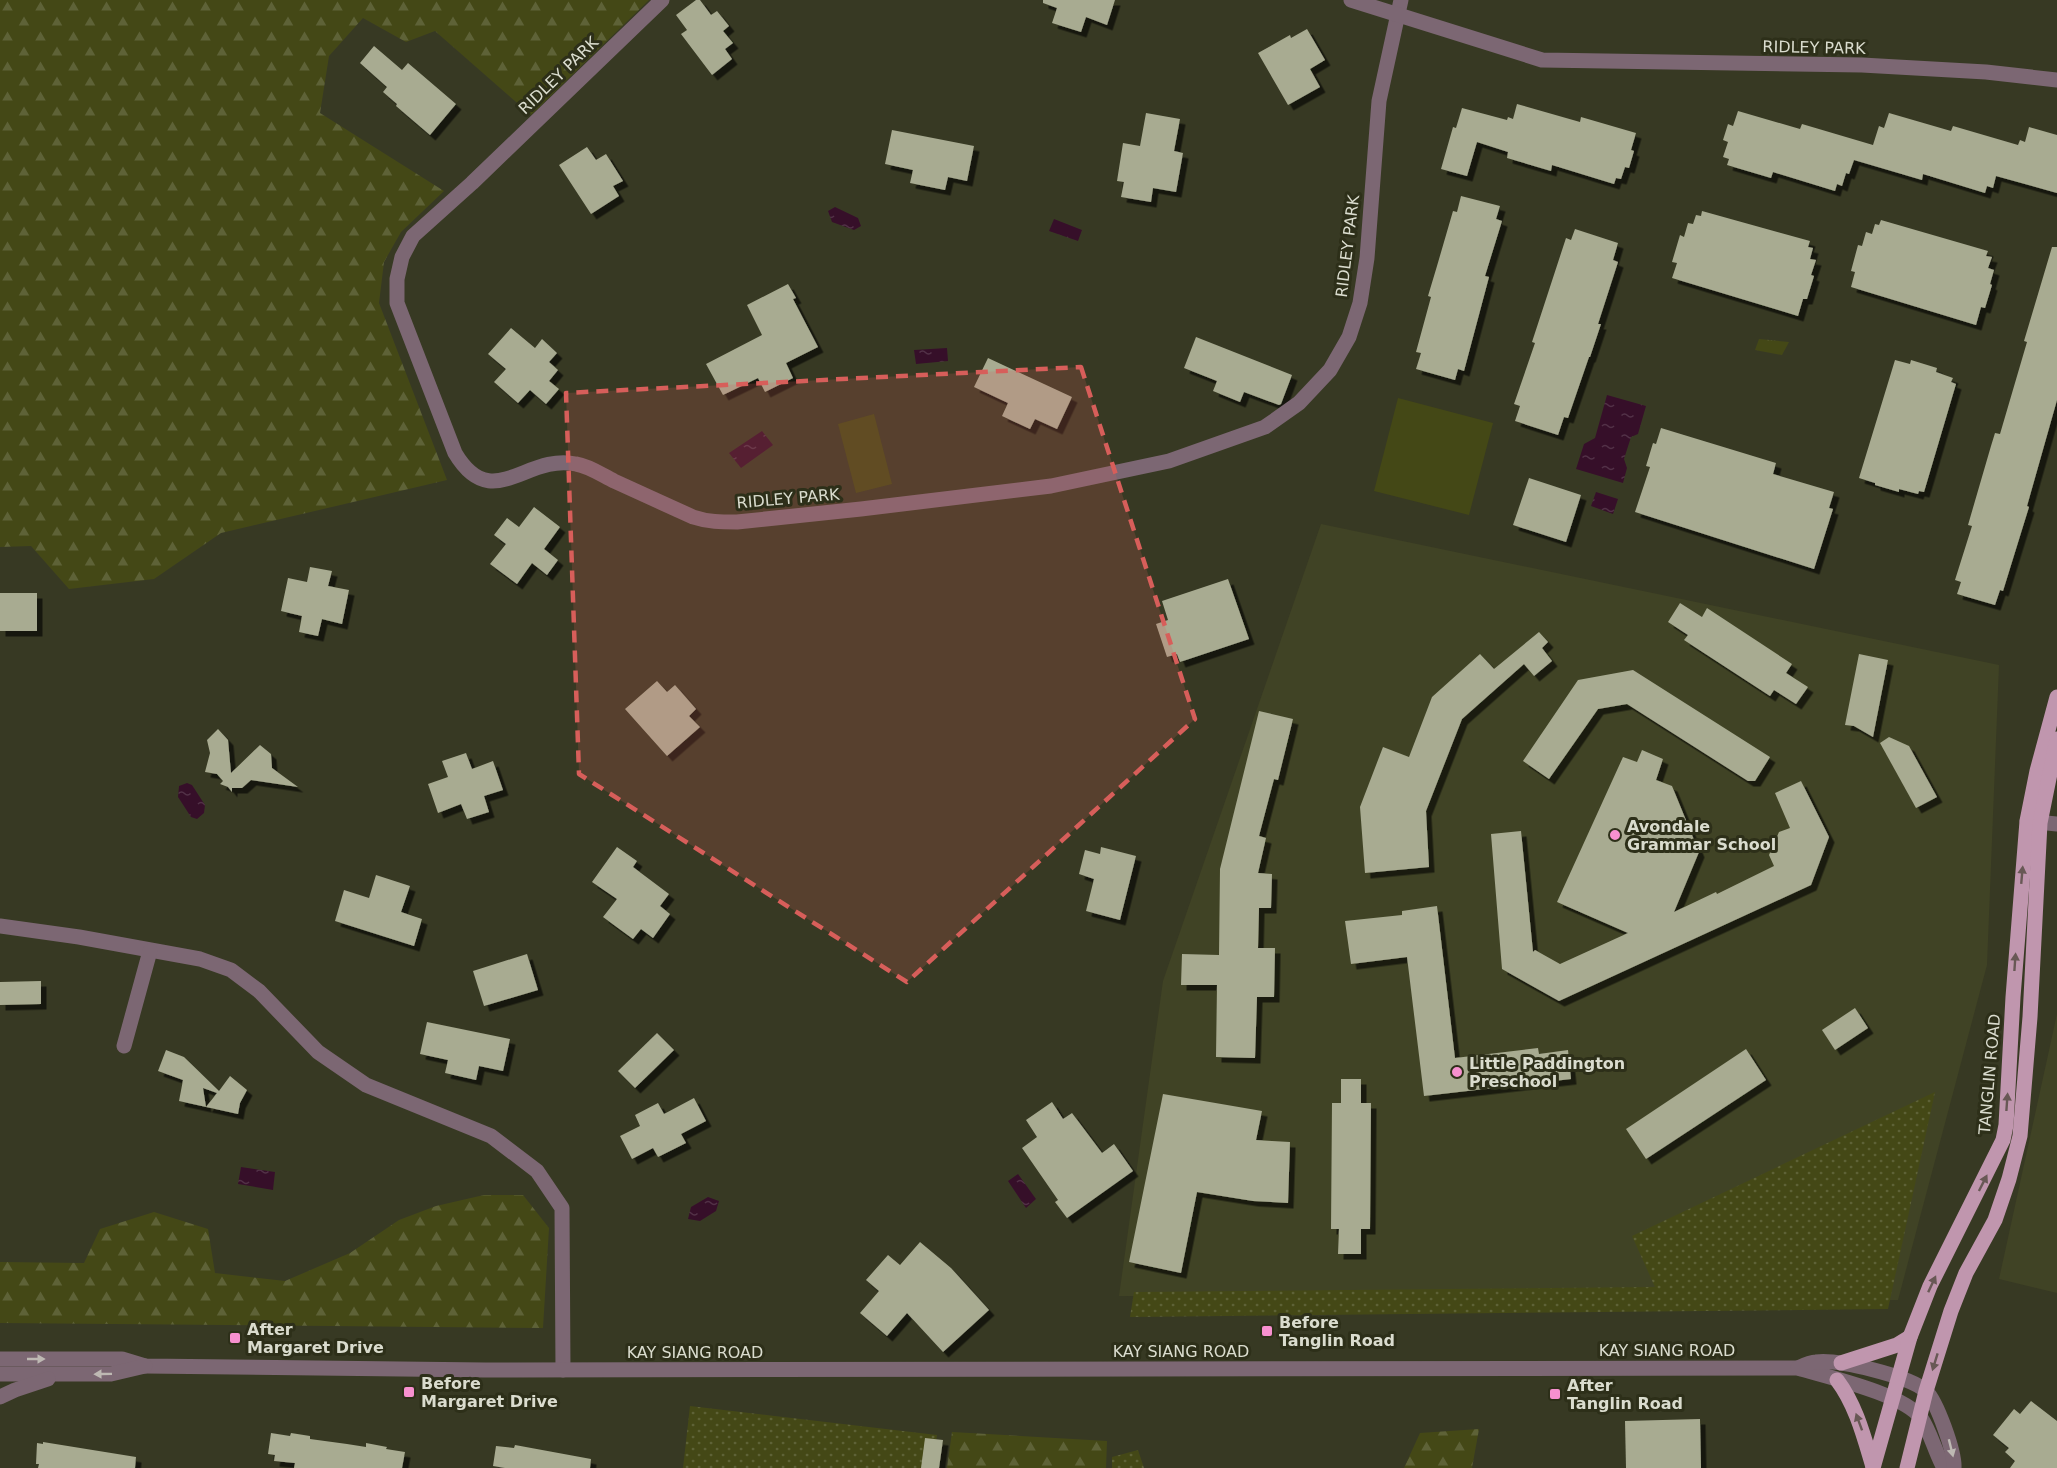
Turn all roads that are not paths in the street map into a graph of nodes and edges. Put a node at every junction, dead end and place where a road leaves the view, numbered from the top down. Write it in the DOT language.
graph roads {
  1 [pos="662,0"];
  2 [pos="1351,0"];
  3 [pos="1399,7"];
  4 [pos="2057,80"];
  5 [pos="2057,697"];
  6 [pos="2057,739"];
  7 [pos="2033,822"];
  8 [pos="2057,824"];
  9 [pos="0,926"];
  10 [pos="150,951"];
  11 [pos="124,1046"];
  12 [pos="1910,1337"];
  13 [pos="0,1359"];
  14 [pos="1841,1363"];
  15 [pos="145,1366"];
  16 [pos="1798,1368"];
  17 [pos="563,1370"];
  18 [pos="0,1374"];
  19 [pos="59,1375"];
  20 [pos="1900,1377"];
  21 [pos="1837,1380"];
  22 [pos="1926,1391"];
  23 [pos="0,1397"];
  24 [pos="1893,1398"];
  25 [pos="1920,1416"];
  26 [pos="1873,1468"];
  27 [pos="1907,1468"];
  28 [pos="1944,1468"];
  29 [pos="1953,1468"];
  1 -- 3 [label="street, RIDLEY PARK"];
  2 -- 3 [label="street, RIDLEY PARK"];
  3 -- 4 [label="street, RIDLEY PARK"];
  5 -- 7 [label="main road, TANGLIN ROAD"];
  6 -- 7 [label="main road, TANGLIN ROAD"];
  7 -- 8 [label="street"];
  12 -- 7 [label="main road, TANGLIN ROAD, one-way"];
  7 -- 22 [label="main road, TANGLIN ROAD, one-way"];
  9 -- 10 [label="street"];
  10 -- 11 [label="street"];
  10 -- 17 [label="street"];
  12 -- 14 [label="main road"];
  12 -- 20 [label="main road, TANGLIN ROAD"];
  13 -- 15 [label="street, KAY SIANG ROAD, one-way"];
  14 -- 16 [label="street, KAY SIANG ROAD"];
  14 -- 20 [label="street, KAY SIANG ROAD"];
  15 -- 17 [label="street, KAY SIANG ROAD"];
  15 -- 19 [label="street, KAY SIANG ROAD, one-way"];
  16 -- 17 [label="street, KAY SIANG ROAD"];
  16 -- 21 [label="street, KAY SIANG ROAD"];
  18 -- 19 [label="street, KAY SIANG ROAD"];
  19 -- 23 [label="street"];
  20 -- 22 [label="street, KAY SIANG ROAD"];
  20 -- 24 [label="main road, TANGLIN ROAD"];
  21 -- 24 [label="street, KAY SIANG ROAD"];
  26 -- 21 [label="main road, one-way"];
  22 -- 25 [label="main road, TANGLIN ROAD"];
  22 -- 29 [label="street, one-way"];
  24 -- 25 [label="street, KAY SIANG ROAD"];
  24 -- 26 [label="main road, TANGLIN ROAD"];
  25 -- 27 [label="main road, TANGLIN ROAD"];
  25 -- 28 [label="street"];
}
